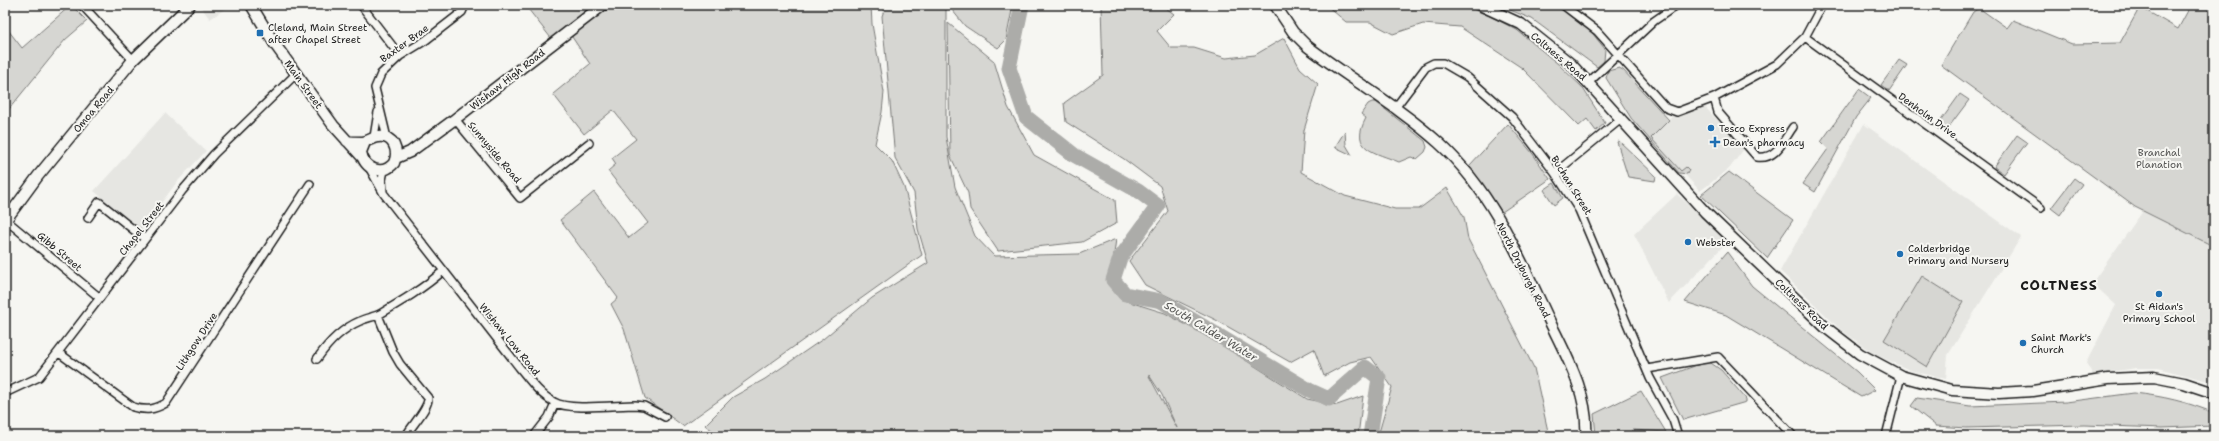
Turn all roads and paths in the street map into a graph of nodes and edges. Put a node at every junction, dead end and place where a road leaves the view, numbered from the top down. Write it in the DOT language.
graph roads {
  1 [pos="82,5"];
  2 [pos="190,5"];
  3 [pos="251,5"];
  4 [pos="361,5"];
  5 [pos="465,5"];
  6 [pos="603,5"];
  7 [pos="1275,5"];
  8 [pos="1480,5"];
  9 [pos="1563,5"];
  10 [pos="1677,5"];
  11 [pos="1822,5"];
  12 [pos="1805,37"];
  13 [pos="1617,55"];
  14 [pos="400,56"];
  15 [pos="133,60"];
  16 [pos="296,74"];
  17 [pos="1589,82"];
  18 [pos="1714,98"];
  19 [pos="378,108"];
  20 [pos="1395,108"];
  21 [pos="455,119"];
  22 [pos="1621,119"];
  23 [pos="1793,127"];
  24 [pos="387,138"];
  25 [pos="370,140"];
  26 [pos="347,142"];
  27 [pos="589,143"];
  28 [pos="395,145"];
  29 [pos="410,152"];
  30 [pos="362,157"];
  31 [pos="396,158"];
  32 [pos="369,168"];
  33 [pos="384,170"];
  34 [pos="1555,173"];
  35 [pos="310,184"];
  36 [pos="384,194"];
  37 [pos="2041,208"];
  38 [pos="88,218"];
  39 [pos="6,220"];
  40 [pos="144,239"];
  41 [pos="443,271"];
  42 [pos="100,298"];
  43 [pos="378,315"];
  44 [pos="59,353"];
  45 [pos="317,359"];
  46 [pos="1647,369"];
  47 [pos="1901,376"];
  48 [pos="5,393"];
  49 [pos="2214,393"];
  50 [pos="555,403"];
  51 [pos="665,417"];
  52 [pos="406,436"];
  53 [pos="534,436"];
  54 [pos="1586,436"];
  55 [pos="1678,436"];
  56 [pos="1793,436"];
  57 [pos="1886,436"];
  1 -- 15 [label="street"];
  2 -- 15 [label="street, Omoa Road"];
  3 -- 16 [label="street, Main Street"];
  4 -- 14 [label="street"];
  5 -- 14 [label="street, Baxter Brae"];
  6 -- 21 [label="street, Wishaw High Road"];
  7 -- 20 [label="street, North Dryburgh Road"];
  8 -- 17 [label="street, Coltness Road"];
  9 -- 13 [label="street"];
  10 -- 13 [label="street"];
  11 -- 12 [label="street"];
  12 -- 18 [label="street"];
  12 -- 37 [label="street, Denholm Drive"];
  13 -- 17 [label="street"];
  13 -- 18 [label="street"];
  14 -- 19 [label="street, Baxter Brae"];
  15 -- 39 [label="street, Omoa Road"];
  16 -- 26 [label="street, Main Street"];
  16 -- 40 [label="street, Chapel Street"];
  17 -- 22 [label="street, Coltness Road"];
  18 -- 23 [label="street"];
  19 -- 24 [label="street, Baxter Brae"];
  19 -- 25 [label="street, Baxter Brae"];
  20 -- 34 [label="street, Buchan Street"];
  20 -- 54 [label="street, North Dryburgh Road"];
  21 -- 27 [label="street, Sunnyside Road"];
  21 -- 29 [label="street, Wishaw High Road"];
  22 -- 34 [label="street"];
  22 -- 47 [label="street, Coltness Road"];
  24 -- 25 [label="street"];
  24 -- 28 [label="street"];
  25 -- 26 [label="street"];
  25 -- 30 [label="street"];
  26 -- 30 [label="street, Main Street"];
  28 -- 29 [label="street"];
  28 -- 31 [label="street"];
  29 -- 31 [label="street, Wishaw High Road"];
  30 -- 32 [label="street, Main Street"];
  31 -- 33 [label="street"];
  32 -- 33 [label="street"];
  32 -- 36 [label="street, Wishaw Low Road"];
  33 -- 36 [label="street"];
  34 -- 46 [label="street, Buchan Street"];
  35 -- 44 [label="street, Lithgow Drive"];
  36 -- 41 [label="street, Wishaw Low Road"];
  38 -- 40 [label="street"];
  39 -- 42 [label="street, Gibb Street"];
  40 -- 42 [label="street, Chapel Street"];
  41 -- 43 [label="street"];
  41 -- 50 [label="street, Wishaw Low Road"];
  42 -- 44 [label="street, Chapel Street"];
  43 -- 45 [label="street"];
  43 -- 52 [label="street"];
  44 -- 48 [label="street, Chapel Street"];
  46 -- 55 [label="street, Buchan Street"];
  46 -- 56 [label="street"];
  47 -- 49 [label="street, Coltness Road"];
  47 -- 57 [label="street"];
  50 -- 51 [label="street, Wishaw Low Road"];
  50 -- 53 [label="street"];
}
